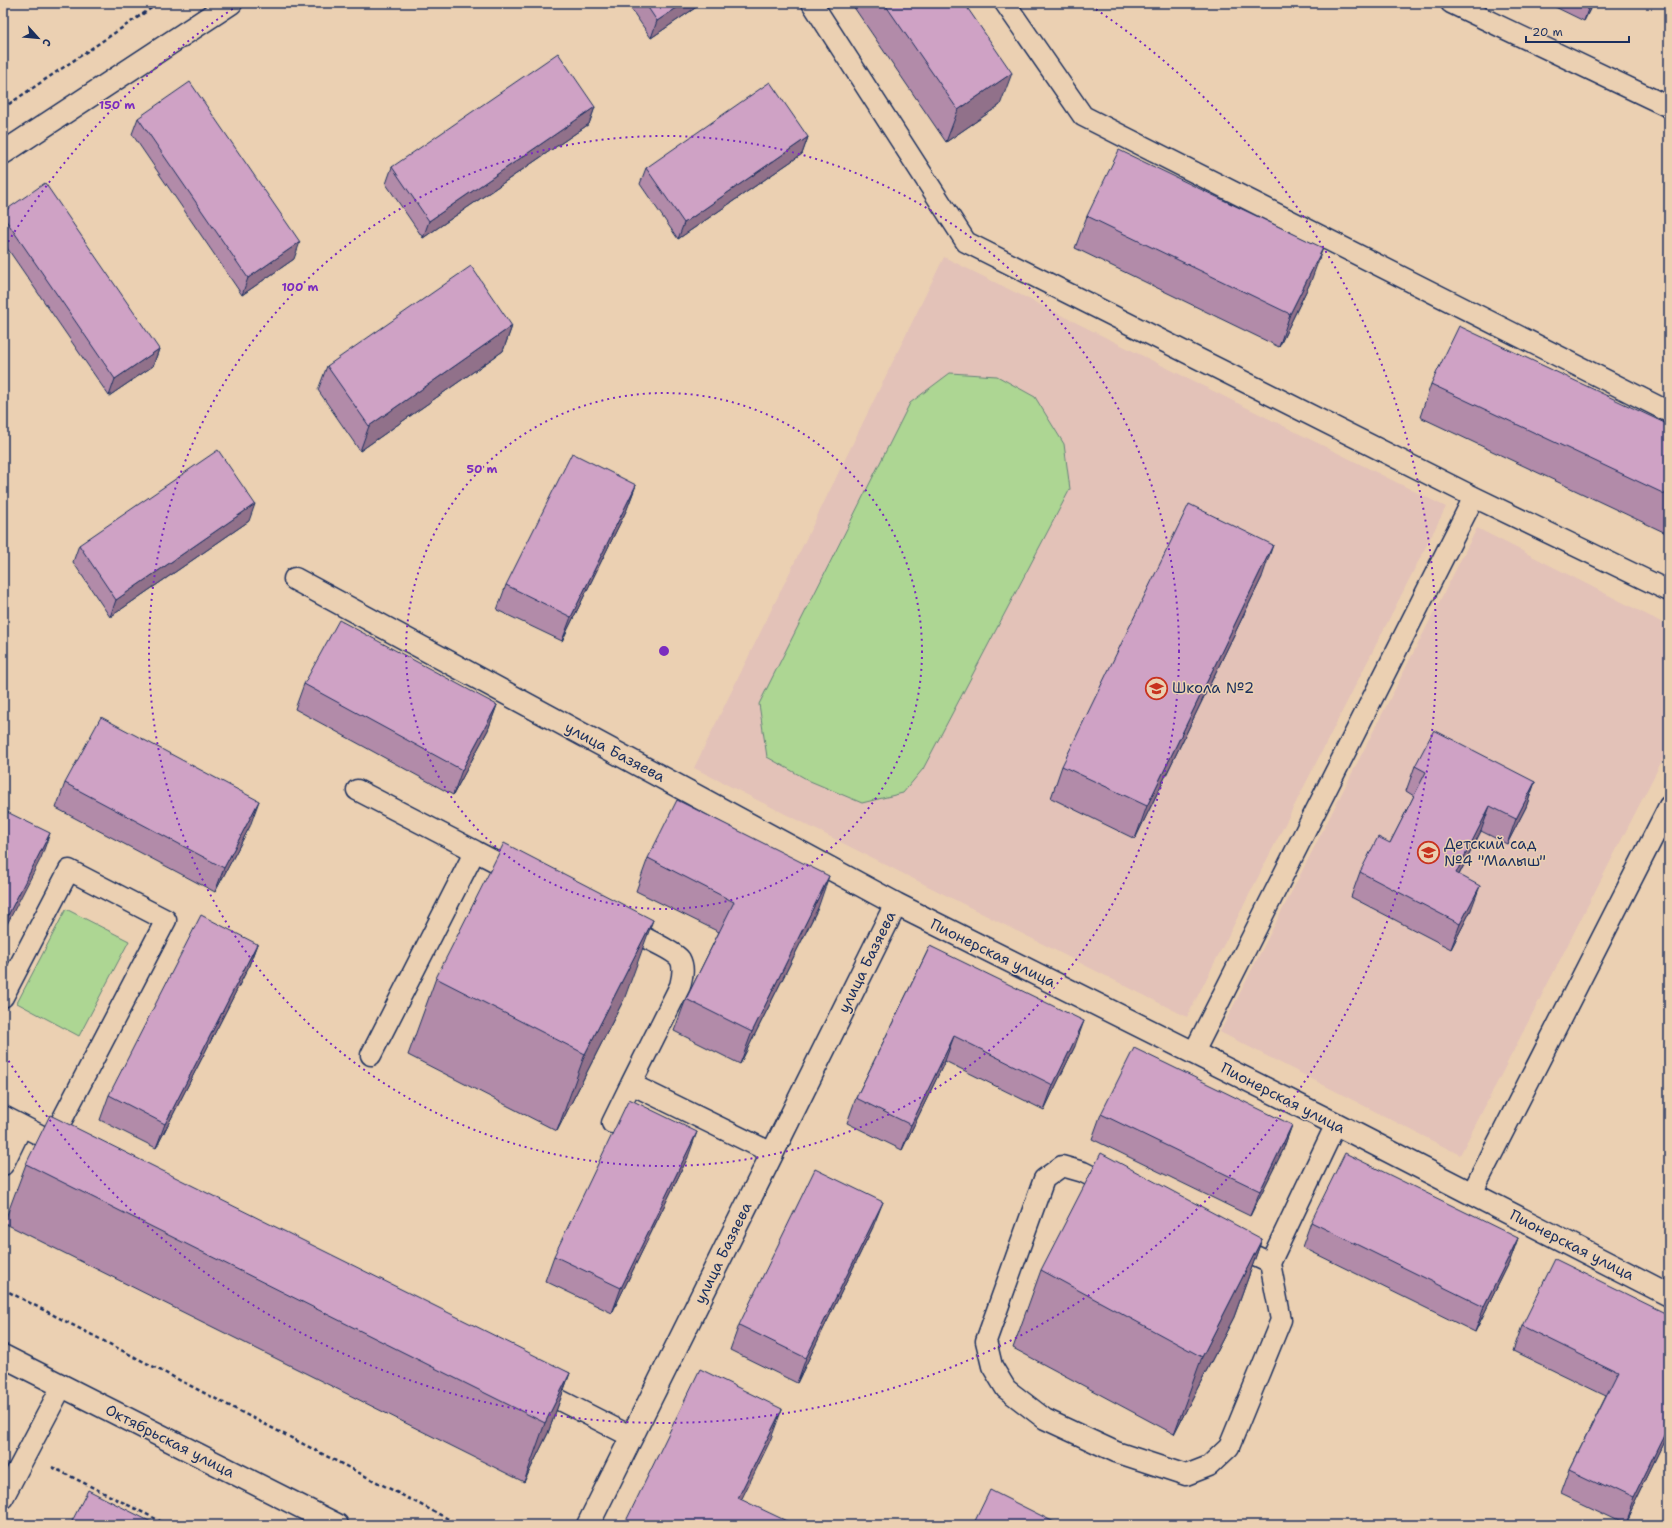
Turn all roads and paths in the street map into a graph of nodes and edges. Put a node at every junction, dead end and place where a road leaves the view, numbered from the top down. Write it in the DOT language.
graph roads {
  1 [pos="159,3"];
  2 [pos="231,3"];
  3 [pos="812,3"];
  4 [pos="1005,3"];
  5 [pos="1451,3"];
  6 [pos="1669,107"];
  7 [pos="3,108"];
  8 [pos="3,153"];
  9 [pos="1669,412"];
  10 [pos="1474,497"];
  11 [pos="295,579"];
  12 [pos="1669,591"];
  13 [pos="357,790"];
  14 [pos="1669,806"];
  15 [pos="476,851"];
  16 [pos="538,884"];
  17 [pos="896,904"];
  18 [pos="608,920"];
  19 [pos="3,997"];
  20 [pos="1194,1052"];
  21 [pos="371,1055"];
  22 [pos="631,1084"];
  23 [pos="3,1116"];
  24 [pos="612,1122"];
  25 [pos="1336,1124"];
  26 [pos="22,1126"];
  27 [pos="51,1141"];
  28 [pos="772,1153"];
  29 [pos="79,1155"];
  30 [pos="3,1165"];
  31 [pos="1126,1193"];
  32 [pos="1472,1193"];
  33 [pos="1212,1235"];
  34 [pos="1270,1263"];
  35 [pos="3,1288"];
  36 [pos="1669,1295"];
  37 [pos="3,1356"];
  38 [pos="519,1379"];
  39 [pos="62,1386"];
  40 [pos="632,1437"];
  41 [pos="26,1454"];
  42 [pos="3,1498"];
  43 [pos="168,1525"];
  44 [pos="337,1525"];
  45 [pos="460,1525"];
  46 [pos="588,1525"];
  1 -- 7 [label="path"];
  2 -- 8 [label="street"];
  3 -- 10 [label="lane"];
  4 -- 9 [label="lane"];
  5 -- 6 [label="lane"];
  10 -- 12 [label="lane"];
  10 -- 20 [label="lane"];
  11 -- 17 [label="street, улица Базяева"];
  13 -- 15 [label="lane"];
  14 -- 32 [label="lane"];
  15 -- 16 [label="lane"];
  15 -- 21 [label="lane"];
  17 -- 20 [label="street, Пионерская улица"];
  17 -- 28 [label="street, улица Базяева"];
  18 -- 22 [label="lane"];
  19 -- 27 [label="lane"];
  20 -- 25 [label="street, Пионерская улица"];
  22 -- 24 [label="lane"];
  22 -- 28 [label="lane"];
  23 -- 26 [label="lane"];
  25 -- 32 [label="street, Пионерская улица"];
  25 -- 34 [label="lane"];
  26 -- 27 [label="lane"];
  26 -- 30 [label="lane"];
  27 -- 29 [label="lane"];
  28 -- 40 [label="street, улица Базяева"];
  31 -- 34 [label="lane"];
  32 -- 36 [label="street, Пионерская улица"];
  33 -- 34 [label="lane"];
  35 -- 45 [label="path"];
  37 -- 39 [label="street, Октябрьская улица"];
  38 -- 40 [label="lane"];
  39 -- 41 [label="lane"];
  39 -- 44 [label="street, Октябрьская улица"];
  40 -- 46 [label="street, улица Базяева"];
  41 -- 42 [label="lane"];
  41 -- 43 [label="path"];
}
